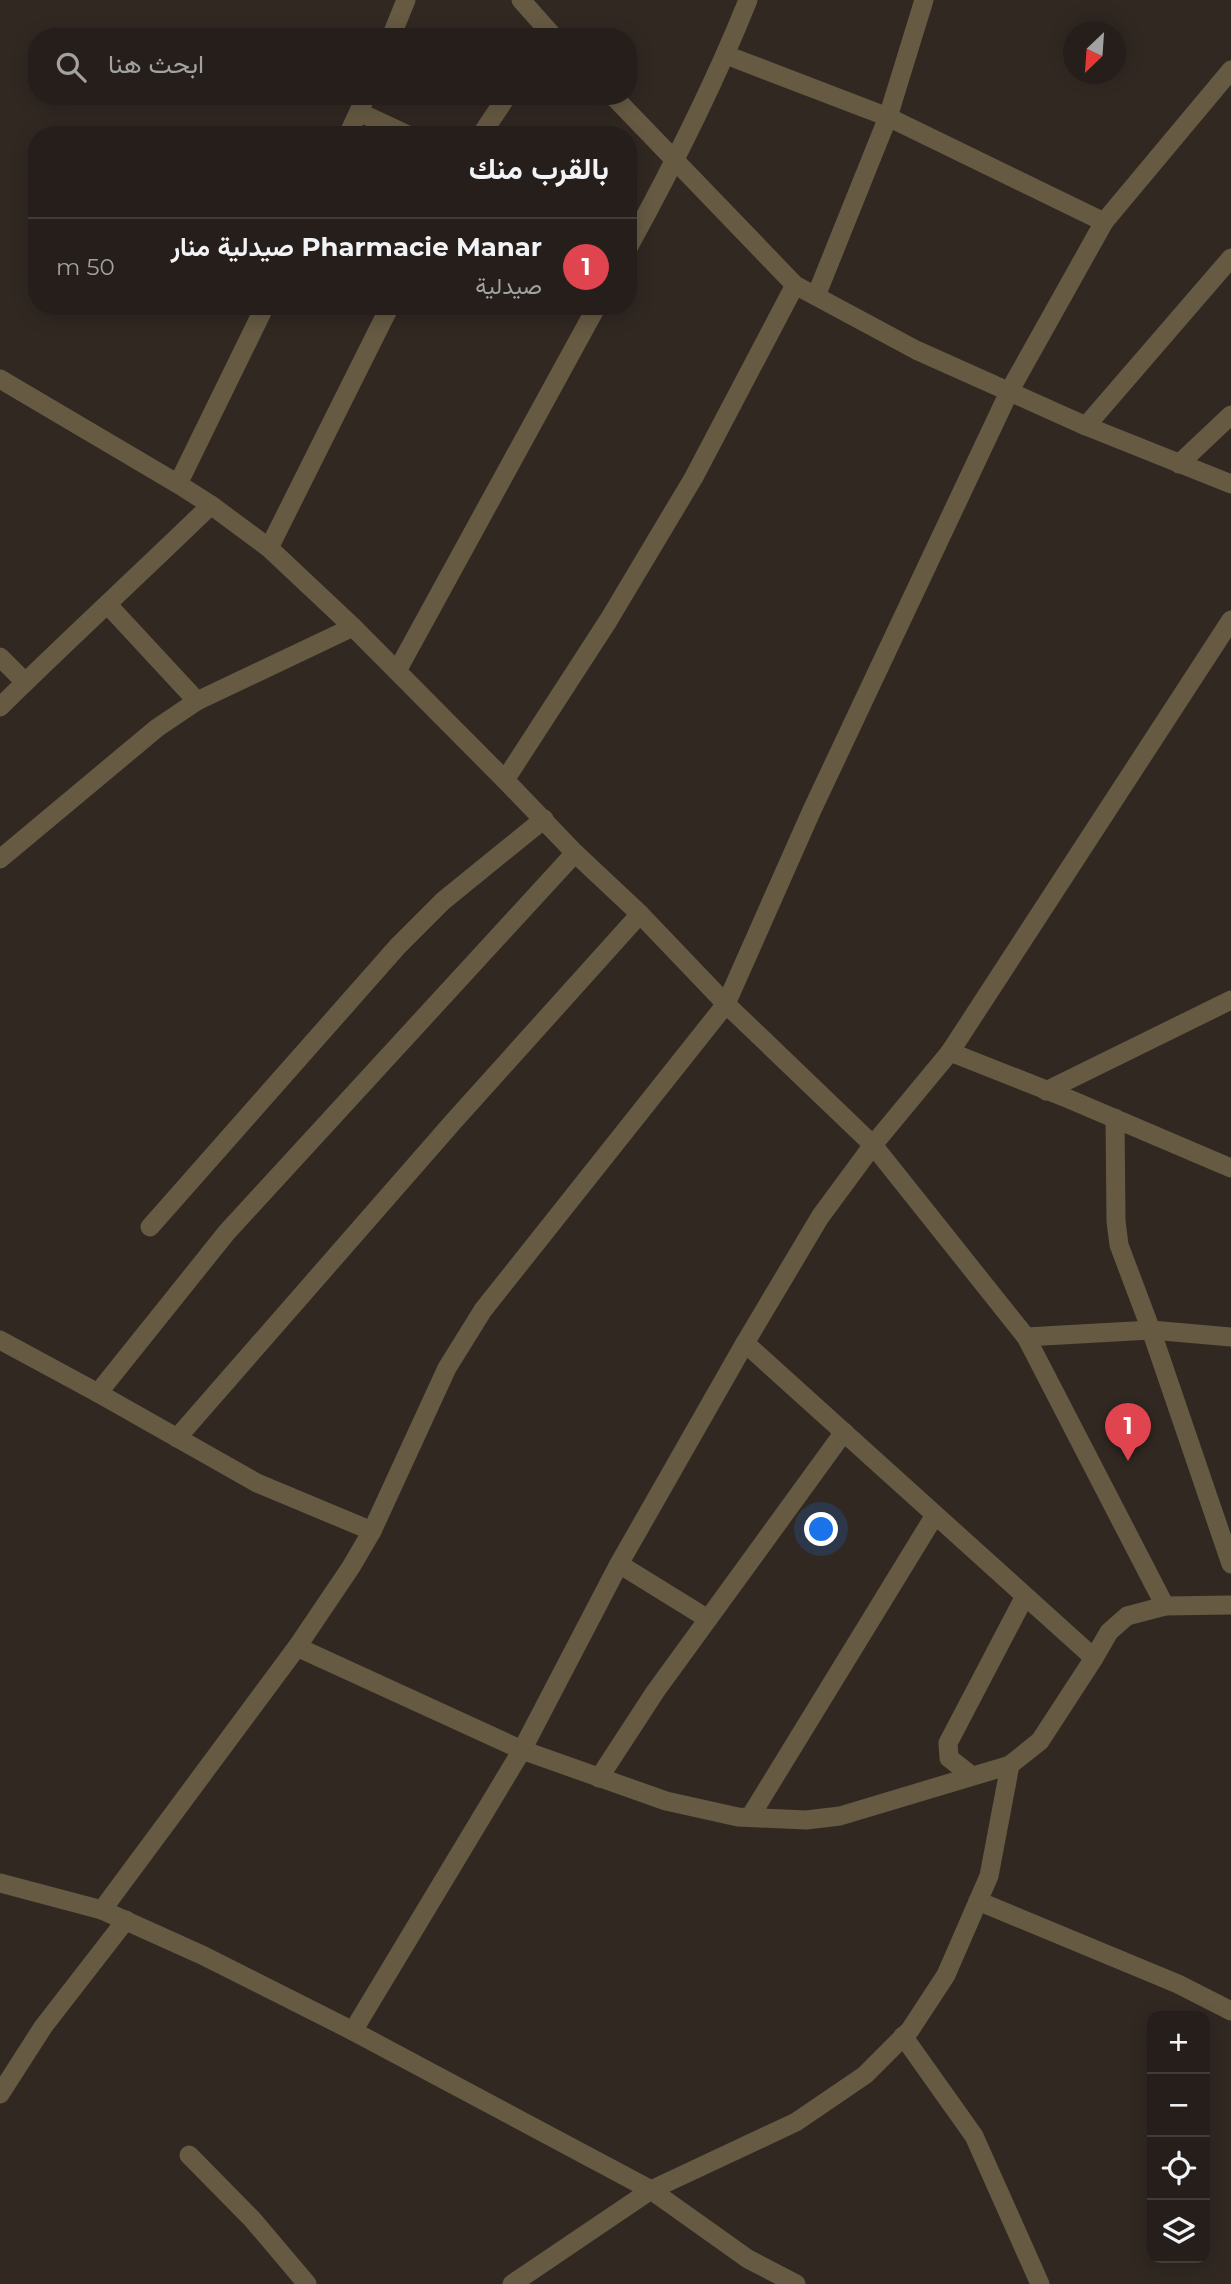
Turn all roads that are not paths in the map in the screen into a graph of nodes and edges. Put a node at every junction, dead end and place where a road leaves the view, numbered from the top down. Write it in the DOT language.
graph roads {
  1 [pos="406,0"];
  2 [pos="521,0"];
  3 [pos="748,0"];
  4 [pos="924,0"];
  5 [pos="395,28"];
  6 [pos="545,28"];
  7 [pos="726,55"];
  8 [pos="1231,70"];
  9 [pos="363,105"];
  10 [pos="364,105"];
  11 [pos="501,105"];
  12 [pos="621,105"];
  13 [pos="888,117"];
  14 [pos="352,126"];
  15 [pos="395,126"];
  16 [pos="487,126"];
  17 [pos="675,160"];
  18 [pos="1104,222"];
  19 [pos="637,231"];
  20 [pos="1231,258"];
  21 [pos="795,285"];
  22 [pos="816,296"];
  23 [pos="261,315"];
  24 [pos="386,315"];
  25 [pos="592,315"];
  26 [pos="0,379"];
  27 [pos="1010,390"];
  28 [pos="1231,415"];
  29 [pos="1086,426"];
  30 [pos="1179,464"];
  31 [pos="178,484"];
  32 [pos="1231,484"];
  33 [pos="211,505"];
  34 [pos="269,548"];
  35 [pos="108,605"];
  36 [pos="1231,620"];
  37 [pos="353,627"];
  38 [pos="0,657"];
  39 [pos="397,671"];
  40 [pos="25,682"];
  41 [pos="197,701"];
  42 [pos="0,707"];
  43 [pos="505,780"];
  44 [pos="544,819"];
  45 [pos="575,853"];
  46 [pos="0,859"];
  47 [pos="640,914"];
  48 [pos="1231,1000"];
  49 [pos="726,1004"];
  50 [pos="950,1052"];
  51 [pos="1046,1091"];
  52 [pos="1115,1118"];
  53 [pos="873,1145"];
  54 [pos="1231,1168"];
  55 [pos="150,1227"];
  56 [pos="1151,1331"];
  57 [pos="1026,1337"];
  58 [pos="1231,1337"];
  59 [pos="0,1340"];
  60 [pos="745,1343"];
  61 [pos="98,1393"];
  62 [pos="844,1432"];
  63 [pos="177,1438"];
  64 [pos="935,1515"];
  65 [pos="372,1531"];
  66 [pos="620,1564"];
  67 [pos="1231,1564"];
  68 [pos="1025,1596"];
  69 [pos="1231,1605"];
  70 [pos="1165,1606"];
  71 [pos="708,1619"];
  72 [pos="297,1647"];
  73 [pos="1094,1658"];
  74 [pos="522,1750"];
  75 [pos="1010,1765"];
  76 [pos="972,1776"];
  77 [pos="599,1778"];
  78 [pos="750,1817"];
  79 [pos="0,1883"];
  80 [pos="978,1901"];
  81 [pos="102,1910"];
  82 [pos="126,1920"];
  83 [pos="1231,2011"];
  84 [pos="353,2031"];
  85 [pos="903,2036"];
  86 [pos="0,2094"];
  87 [pos="189,2155"];
  88 [pos="651,2190"];
  89 [pos="793,2283"];
  90 [pos="307,2284"];
  91 [pos="512,2284"];
  92 [pos="1040,2284"];
  1 -- 5 [label="street"];
  2 -- 6 [label="street"];
  3 -- 7 [label="street"];
  4 -- 13 [label="street"];
  7 -- 13 [label="street"];
  7 -- 17 [label="street"];
  8 -- 18 [label="street"];
  9 -- 14 [label="street"];
  10 -- 15 [label="street"];
  11 -- 16 [label="street"];
  12 -- 17 [label="street"];
  13 -- 18 [label="street"];
  13 -- 22 [label="street"];
  17 -- 19 [label="street"];
  17 -- 21 [label="street"];
  18 -- 27 [label="street"];
  20 -- 29 [label="street"];
  21 -- 22 [label="street"];
  21 -- 43 [label="street"];
  22 -- 27 [label="street"];
  23 -- 31 [label="street"];
  24 -- 34 [label="street"];
  25 -- 39 [label="street"];
  26 -- 31 [label="street"];
  27 -- 29 [label="street"];
  27 -- 49 [label="street"];
  28 -- 30 [label="street"];
  29 -- 30 [label="street"];
  30 -- 32 [label="street"];
  31 -- 33 [label="street"];
  33 -- 34 [label="street"];
  33 -- 35 [label="street"];
  34 -- 37 [label="street"];
  35 -- 40 [label="street"];
  35 -- 41 [label="street"];
  36 -- 50 [label="street"];
  37 -- 39 [label="street"];
  37 -- 41 [label="street"];
  38 -- 40 [label="street"];
  39 -- 43 [label="street"];
  40 -- 42 [label="street"];
  41 -- 46 [label="street"];
  43 -- 44 [label="street"];
  44 -- 45 [label="street"];
  44 -- 55 [label="street"];
  45 -- 47 [label="street"];
  45 -- 61 [label="street"];
  47 -- 49 [label="street"];
  47 -- 63 [label="street"];
  48 -- 51 [label="street"];
  49 -- 53 [label="street"];
  49 -- 65 [label="street"];
  50 -- 51 [label="street"];
  50 -- 53 [label="street"];
  51 -- 52 [label="street"];
  52 -- 54 [label="street"];
  52 -- 56 [label="street"];
  53 -- 57 [label="street"];
  53 -- 60 [label="street"];
  56 -- 57 [label="street"];
  56 -- 58 [label="street"];
  56 -- 67 [label="street"];
  57 -- 70 [label="street"];
  59 -- 61 [label="street"];
  60 -- 62 [label="street"];
  60 -- 66 [label="street"];
  61 -- 63 [label="street"];
  62 -- 64 [label="street"];
  62 -- 71 [label="street"];
  63 -- 65 [label="street"];
  64 -- 68 [label="street"];
  64 -- 78 [label="street"];
  65 -- 72 [label="street"];
  66 -- 71 [label="street"];
  66 -- 74 [label="street"];
  68 -- 73 [label="street"];
  68 -- 76 [label="street"];
  69 -- 70 [label="street"];
  70 -- 73 [label="street"];
  71 -- 77 [label="street"];
  72 -- 74 [label="street"];
  72 -- 81 [label="street"];
  73 -- 75 [label="street"];
  74 -- 77 [label="street"];
  74 -- 84 [label="street"];
  75 -- 76 [label="street"];
  75 -- 80 [label="street"];
  76 -- 78 [label="street"];
  77 -- 78 [label="street"];
  79 -- 81 [label="street"];
  80 -- 83 [label="street"];
  80 -- 85 [label="street"];
  81 -- 82 [label="street"];
  82 -- 84 [label="street"];
  82 -- 86 [label="street"];
  84 -- 88 [label="street"];
  85 -- 88 [label="street"];
  85 -- 92 [label="street"];
  87 -- 90 [label="street"];
  88 -- 89 [label="street"];
  88 -- 91 [label="street"];
}
